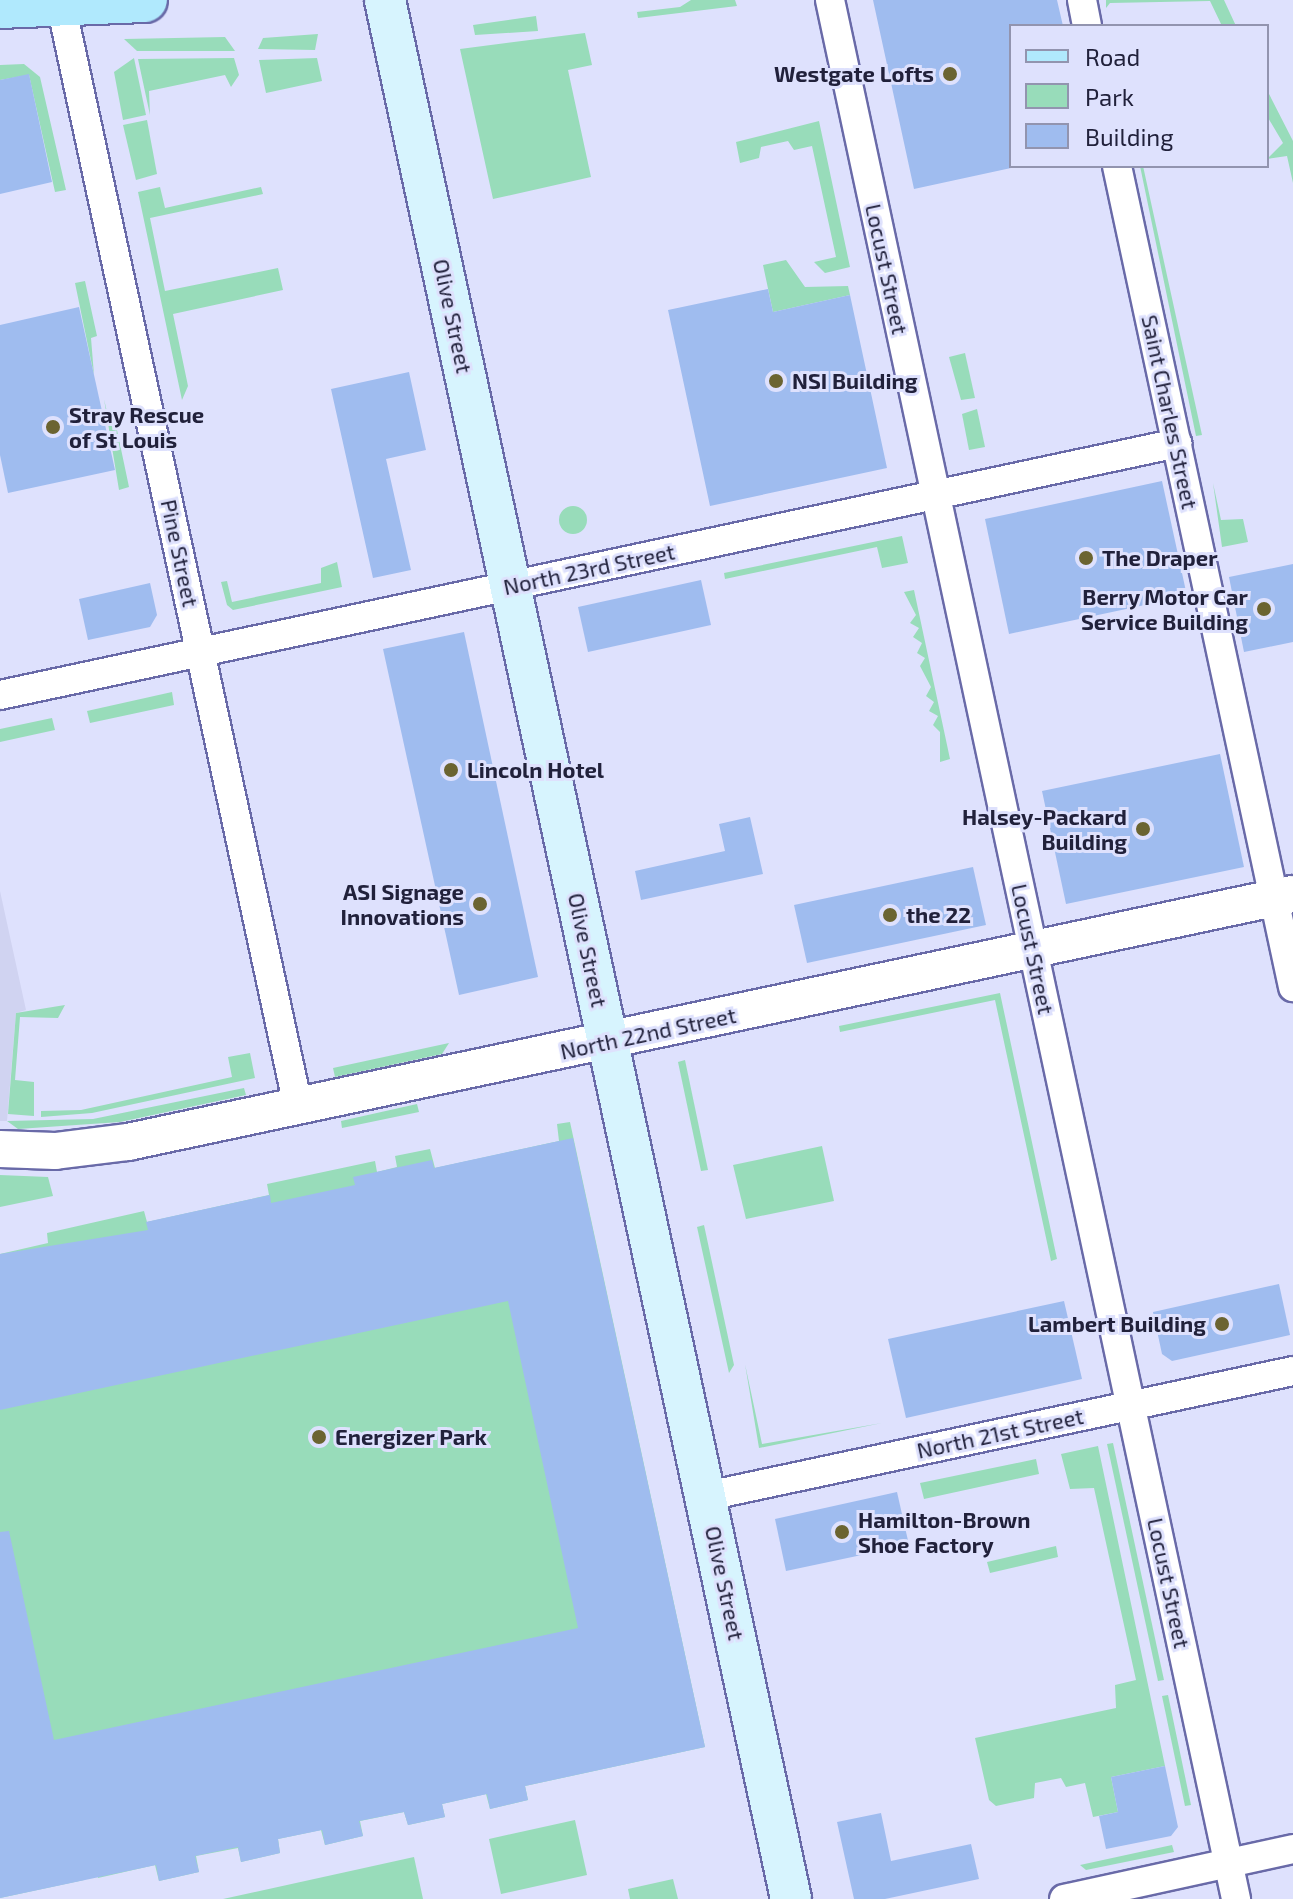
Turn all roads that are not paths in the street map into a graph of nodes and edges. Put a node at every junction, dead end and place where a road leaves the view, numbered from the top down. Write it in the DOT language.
graph roads {
  1 [pos="145,0"];
  2 [pos="385,0"];
  3 [pos="830,0"];
  4 [pos="1082,0"];
  5 [pos="60,2"];
  6 [pos="0,6"];
  7 [pos="1087,24"];
  8 [pos="1117,168"];
  9 [pos="1177,443"];
  10 [pos="935,495"];
  11 [pos="510,586"];
  12 [pos="202,651"];
  13 [pos="0,695"];
  14 [pos="1284,896"];
  15 [pos="1033,950"];
  16 [pos="1293,987"];
  17 [pos="608,1042"];
  18 [pos="298,1106"];
  19 [pos="0,1149"];
  20 [pos="1293,1371"];
  21 [pos="1130,1406"];
  22 [pos="707,1496"];
  23 [pos="1293,1849"];
  24 [pos="1228,1863"];
  25 [pos="791,1899"];
  26 [pos="1064,1899"];
  27 [pos="1236,1899"];
  1 -- 5 [label="main road"];
  2 -- 11 [label="main road, Olive Street"];
  3 -- 10 [label="street, Locust Street"];
  4 -- 7 [label="street"];
  5 -- 6 [label="main road"];
  5 -- 12 [label="street, Pine Street"];
  8 -- 9 [label="street, Saint Charles Street"];
  9 -- 10 [label="street, North 23rd Street"];
  9 -- 14 [label="street, Saint Charles Street"];
  10 -- 11 [label="street, North 23rd Street"];
  10 -- 15 [label="street, Locust Street"];
  11 -- 12 [label="street, North 23rd Street"];
  11 -- 17 [label="main road, Olive Street"];
  12 -- 13 [label="street, North 23rd Street"];
  12 -- 18 [label="street, Pine Street"];
  14 -- 15 [label="street, North 22nd Street"];
  14 -- 16 [label="street, Saint Charles Street"];
  15 -- 17 [label="street, North 22nd Street"];
  15 -- 21 [label="street, Locust Street"];
  17 -- 18 [label="street, North 22nd Street"];
  17 -- 22 [label="main road, Olive Street"];
  18 -- 19 [label="street, North 22nd Street"];
  20 -- 21 [label="street, North 21st Street"];
  21 -- 22 [label="street, North 21st Street"];
  21 -- 24 [label="street, Locust Street"];
  22 -- 25 [label="main road, Olive Street"];
  23 -- 24 [label="street"];
  24 -- 26 [label="street"];
  24 -- 27 [label="street, Locust Street"];
}
